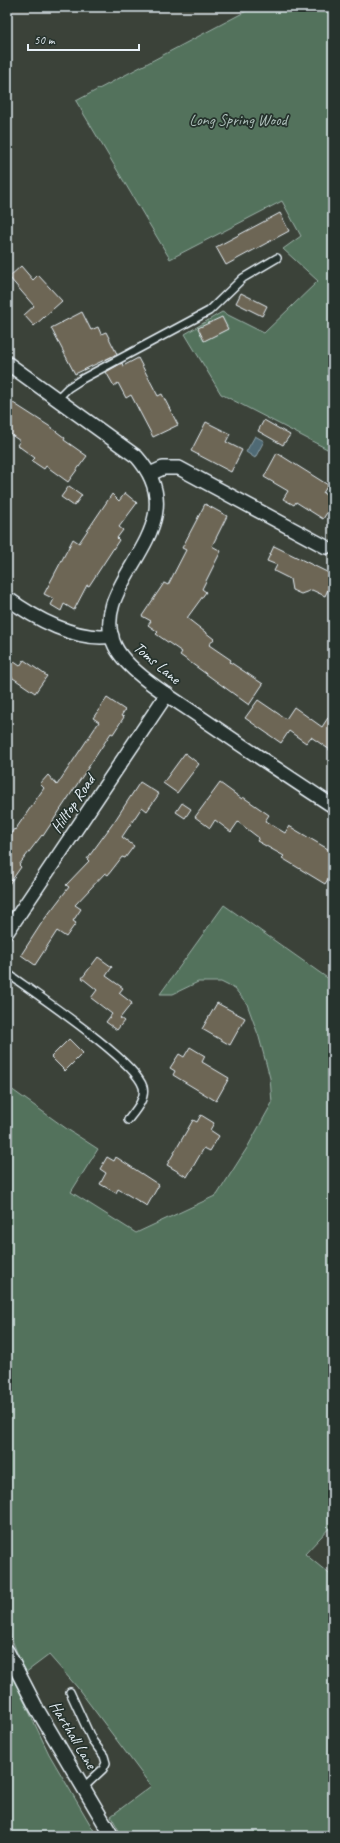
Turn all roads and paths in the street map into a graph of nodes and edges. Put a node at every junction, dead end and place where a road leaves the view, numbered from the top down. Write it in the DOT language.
graph roads {
  1 [pos="277,258"];
  2 [pos="7,363"];
  3 [pos="57,399"];
  4 [pos="150,474"];
  5 [pos="326,547"];
  6 [pos="7,598"];
  7 [pos="112,636"];
  8 [pos="167,694"];
  9 [pos="333,806"];
  10 [pos="7,932"];
  11 [pos="7,973"];
  12 [pos="128,1120"];
  13 [pos="7,1651"];
  14 [pos="70,1692"];
  15 [pos="84,1787"];
  16 [pos="112,1836"];
  1 -- 3 [label="lane"];
  2 -- 3 [label="street, Toms Lane"];
  3 -- 4 [label="street, Toms Lane"];
  4 -- 5 [label="street"];
  4 -- 7 [label="street, Toms Lane"];
  6 -- 7 [label="street"];
  7 -- 8 [label="street, Toms Lane"];
  8 -- 9 [label="street, Toms Lane"];
  8 -- 10 [label="street, Hilltop Road"];
  11 -- 12 [label="lane"];
  13 -- 15 [label="street, Harthall Lane"];
  14 -- 15 [label="lane"];
  15 -- 16 [label="street, Harthall Lane"];
}
